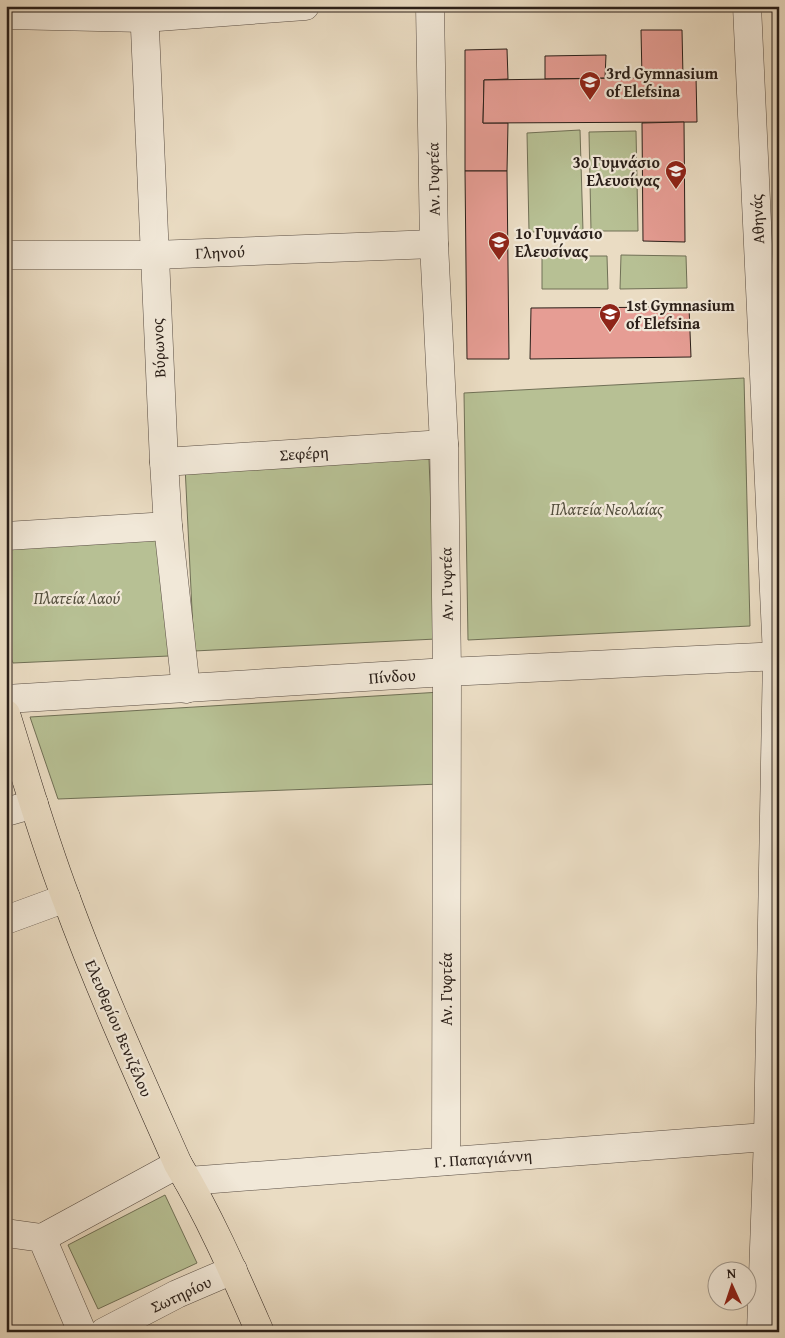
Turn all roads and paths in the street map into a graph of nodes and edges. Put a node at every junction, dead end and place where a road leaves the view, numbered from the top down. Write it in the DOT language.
graph roads {
  1 [pos="305,6"];
  2 [pos="430,6"];
  3 [pos="747,6"];
  4 [pos="144,12"];
  5 [pos="6,15"];
  6 [pos="434,244"];
  7 [pos="6,255"];
  8 [pos="154,255"];
  9 [pos="444,444"];
  10 [pos="164,462"];
  11 [pos="168,526"];
  12 [pos="6,536"];
  13 [pos="778,656"];
  14 [pos="447,672"];
  15 [pos="186,689"];
  16 [pos="6,699"];
  17 [pos="6,714"];
  18 [pos="34,804"];
  19 [pos="6,812"];
  20 [pos="66,898"];
  21 [pos="6,920"];
  22 [pos="773,1136"];
  23 [pos="446,1161"];
  24 [pos="183,1173"];
  25 [pos="6,1233"];
  26 [pos="42,1238"];
  27 [pos="233,1270"];
  28 [pos="82,1332"];
  29 [pos="104,1332"];
  30 [pos="260,1332"];
  31 [pos="761,1332"];
  1 -- 4 [label="street"];
  2 -- 6 [label="street, Αν. Γυφτέα"];
  3 -- 13 [label="street, Αθηνάς"];
  4 -- 5 [label="street"];
  4 -- 8 [label="street, Βύρωνος"];
  6 -- 8 [label="street, Γληνού"];
  6 -- 9 [label="street, Αν. Γυφτέα"];
  7 -- 8 [label="street, Γληνού"];
  8 -- 10 [label="street, Βύρωνος"];
  9 -- 10 [label="street, Σεφέρη"];
  9 -- 14 [label="street, Αν. Γυφτέα"];
  10 -- 11 [label="street, Βύρωνος"];
  11 -- 12 [label="street"];
  11 -- 15 [label="street, Βύρωνος"];
  13 -- 14 [label="street, Πίνδου"];
  13 -- 22 [label="street, Αθηνάς"];
  14 -- 15 [label="street, Πίνδου"];
  14 -- 23 [label="street, Αν. Γυφτέα"];
  15 -- 16 [label="street, Πίνδου"];
  17 -- 18 [label="main road, Ελευθερίου Βενιζέλου"];
  18 -- 19 [label="street"];
  18 -- 20 [label="main road, Ελευθερίου Βενιζέλου"];
  20 -- 21 [label="street"];
  20 -- 24 [label="main road, Ελευθερίου Βενιζέλου"];
  22 -- 23 [label="street, Γ. Παπαγιάννη"];
  22 -- 31 [label="street, Αθηνάς"];
  23 -- 24 [label="street, Γ. Παπαγιάννη"];
  24 -- 26 [label="street"];
  24 -- 27 [label="main road, Ελευθερίου Βενιζέλου"];
  25 -- 26 [label="street"];
  26 -- 28 [label="street"];
  27 -- 29 [label="street, Σωτηρίου"];
  27 -- 30 [label="main road, Ελευθερίου Βενιζέλου"];
}
